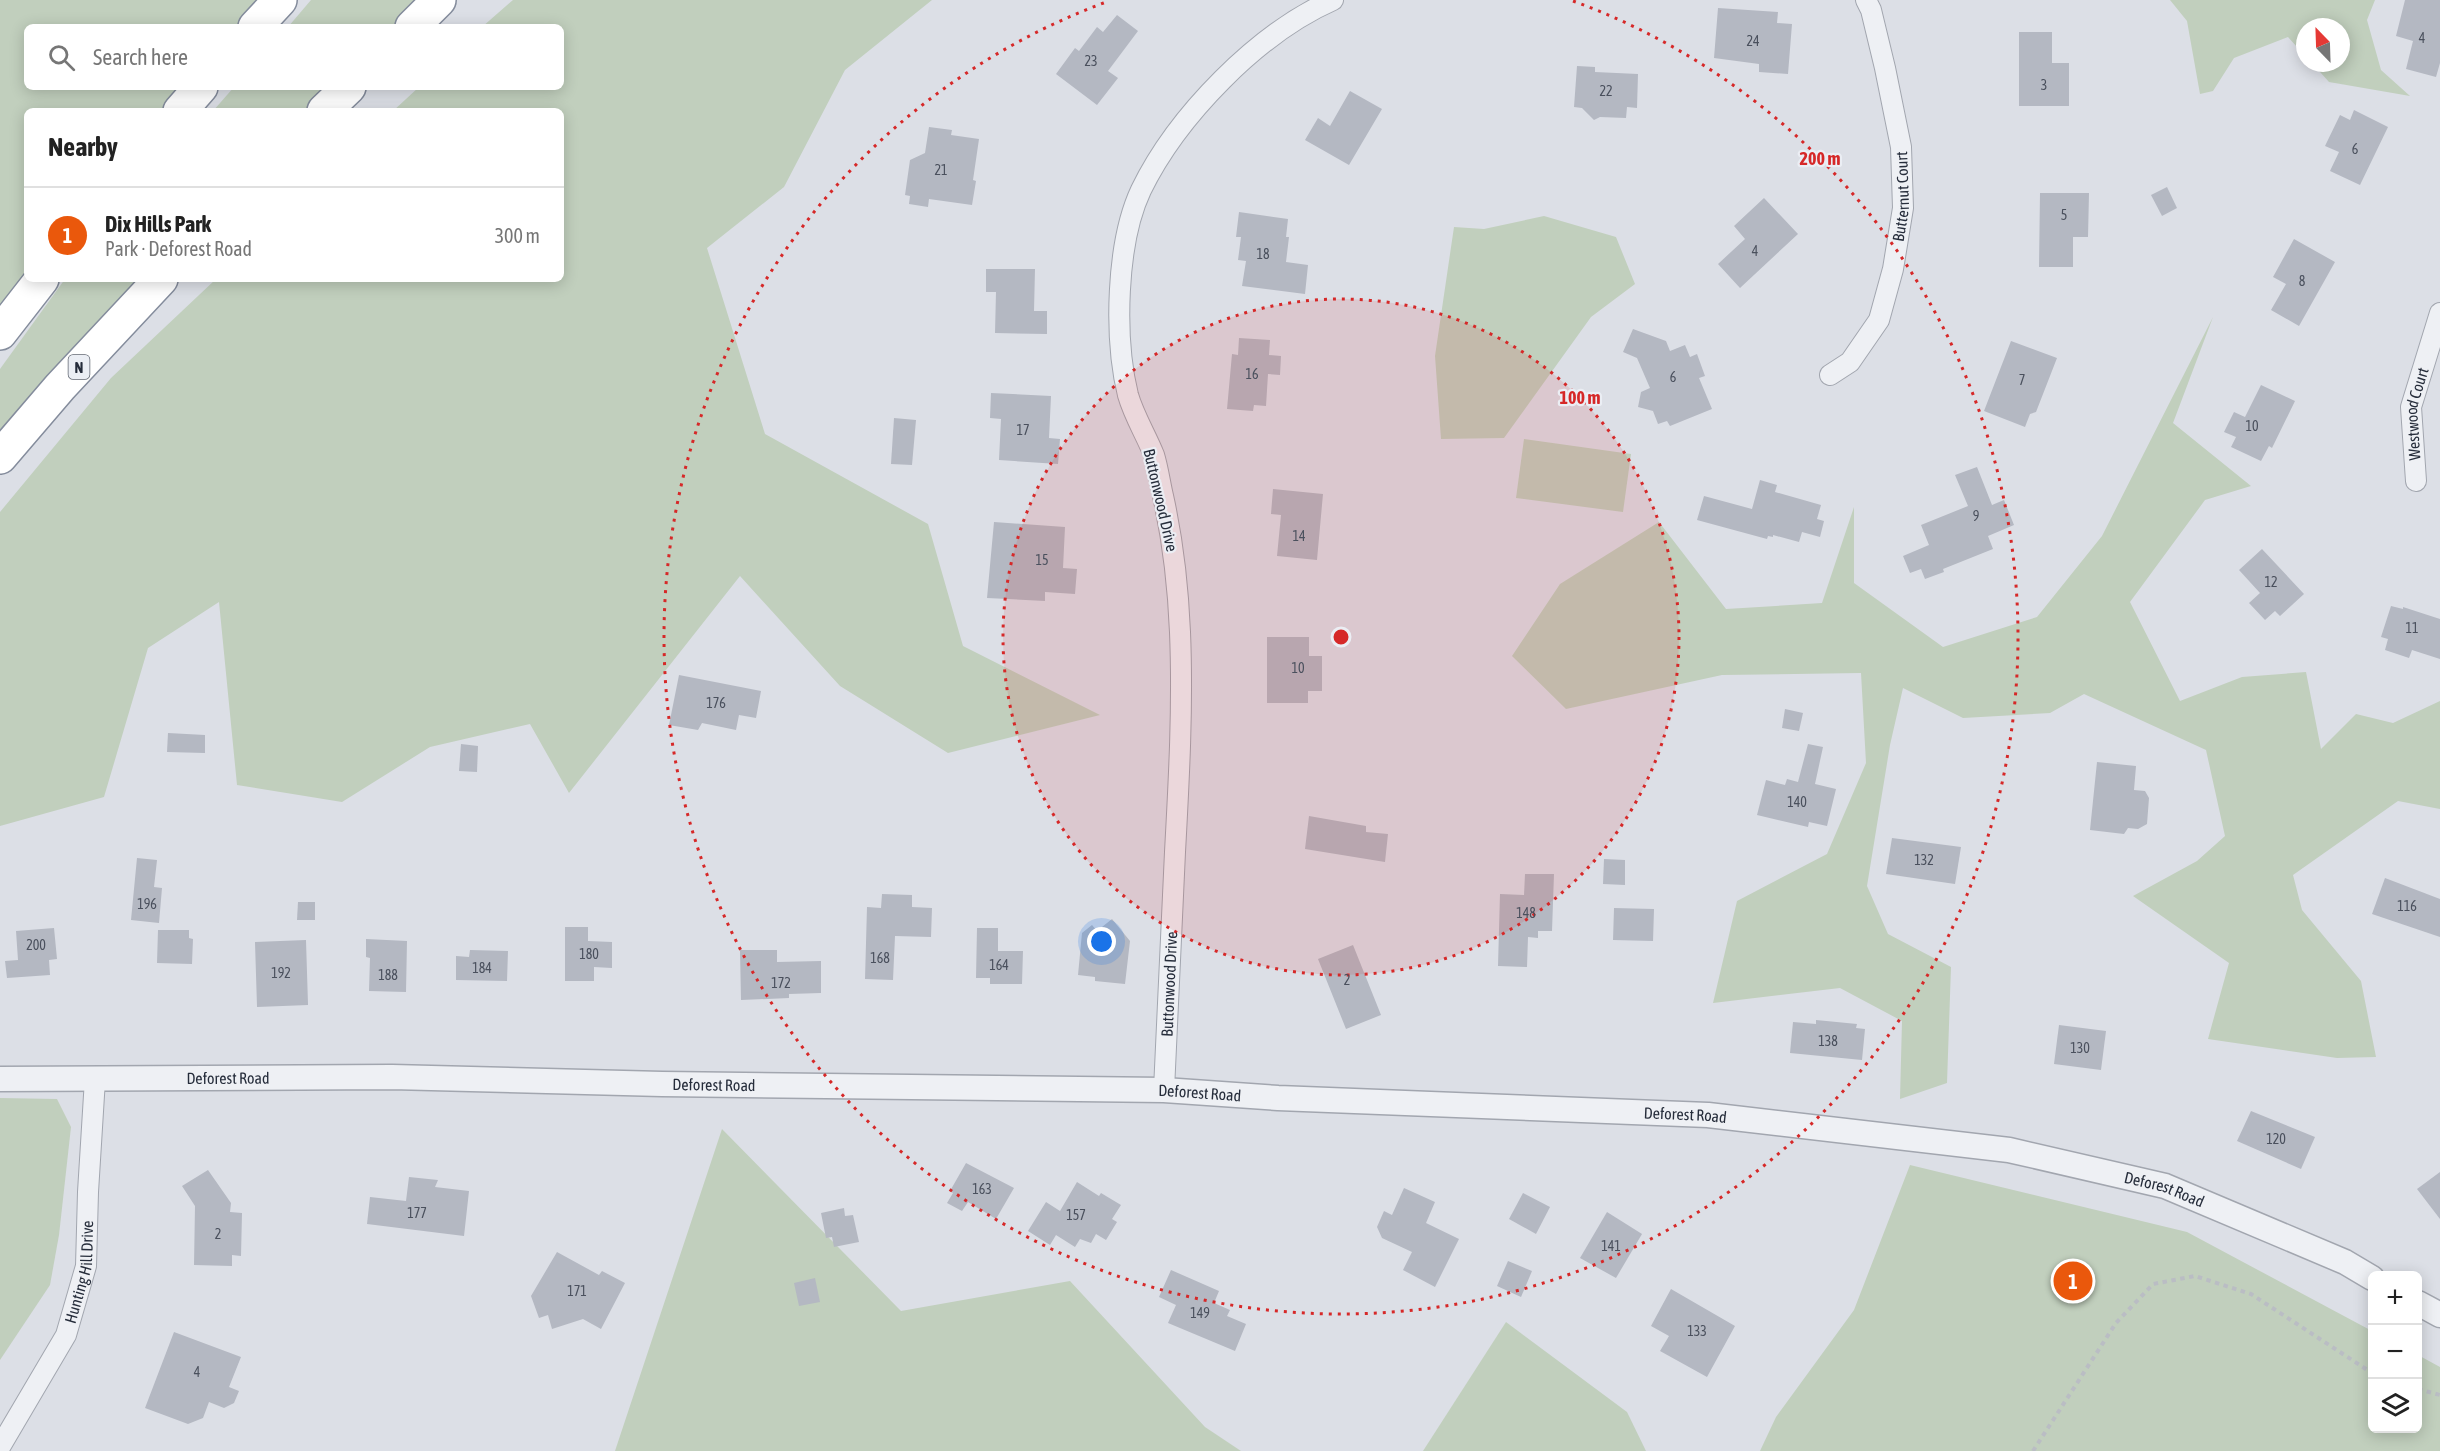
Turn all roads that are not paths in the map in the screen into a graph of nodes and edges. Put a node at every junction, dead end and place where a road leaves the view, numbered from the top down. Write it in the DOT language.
graph roads {
  1 [pos="280,0"];
  2 [pos="439,0"];
  3 [pos="1333,0"];
  4 [pos="1866,0"];
  5 [pos="258,24"];
  6 [pos="415,24"];
  7 [pos="198,90"];
  8 [pos="346,90"];
  9 [pos="183,108"];
  10 [pos="327,108"];
  11 [pos="40,282"];
  12 [pos="158,282"];
  13 [pos="2440,313"];
  14 [pos="0,333"];
  15 [pos="1830,375"];
  16 [pos="0,457"];
  17 [pos="2416,481"];
  18 [pos="0,1079"];
  19 [pos="95,1079"];
  20 [pos="1164,1090"];
  21 [pos="2368,1275"];
  22 [pos="2422,1305"];
  23 [pos="2440,1315"];
  24 [pos="0,1447"];
  1 -- 5 [label="highway"];
  2 -- 6 [label="highway"];
  3 -- 20 [label="street, Buttonwood Drive"];
  4 -- 15 [label="street, Butternut Court"];
  7 -- 9 [label="highway"];
  8 -- 10 [label="highway"];
  11 -- 14 [label="highway"];
  12 -- 16 [label="highway, N"];
  13 -- 17 [label="street, Westwood Court"];
  18 -- 19 [label="street, Deforest Road"];
  19 -- 20 [label="street, Deforest Road"];
  19 -- 24 [label="street, Hunting Hill Drive"];
  20 -- 21 [label="street, Deforest Road"];
  22 -- 23 [label="street"];
}
